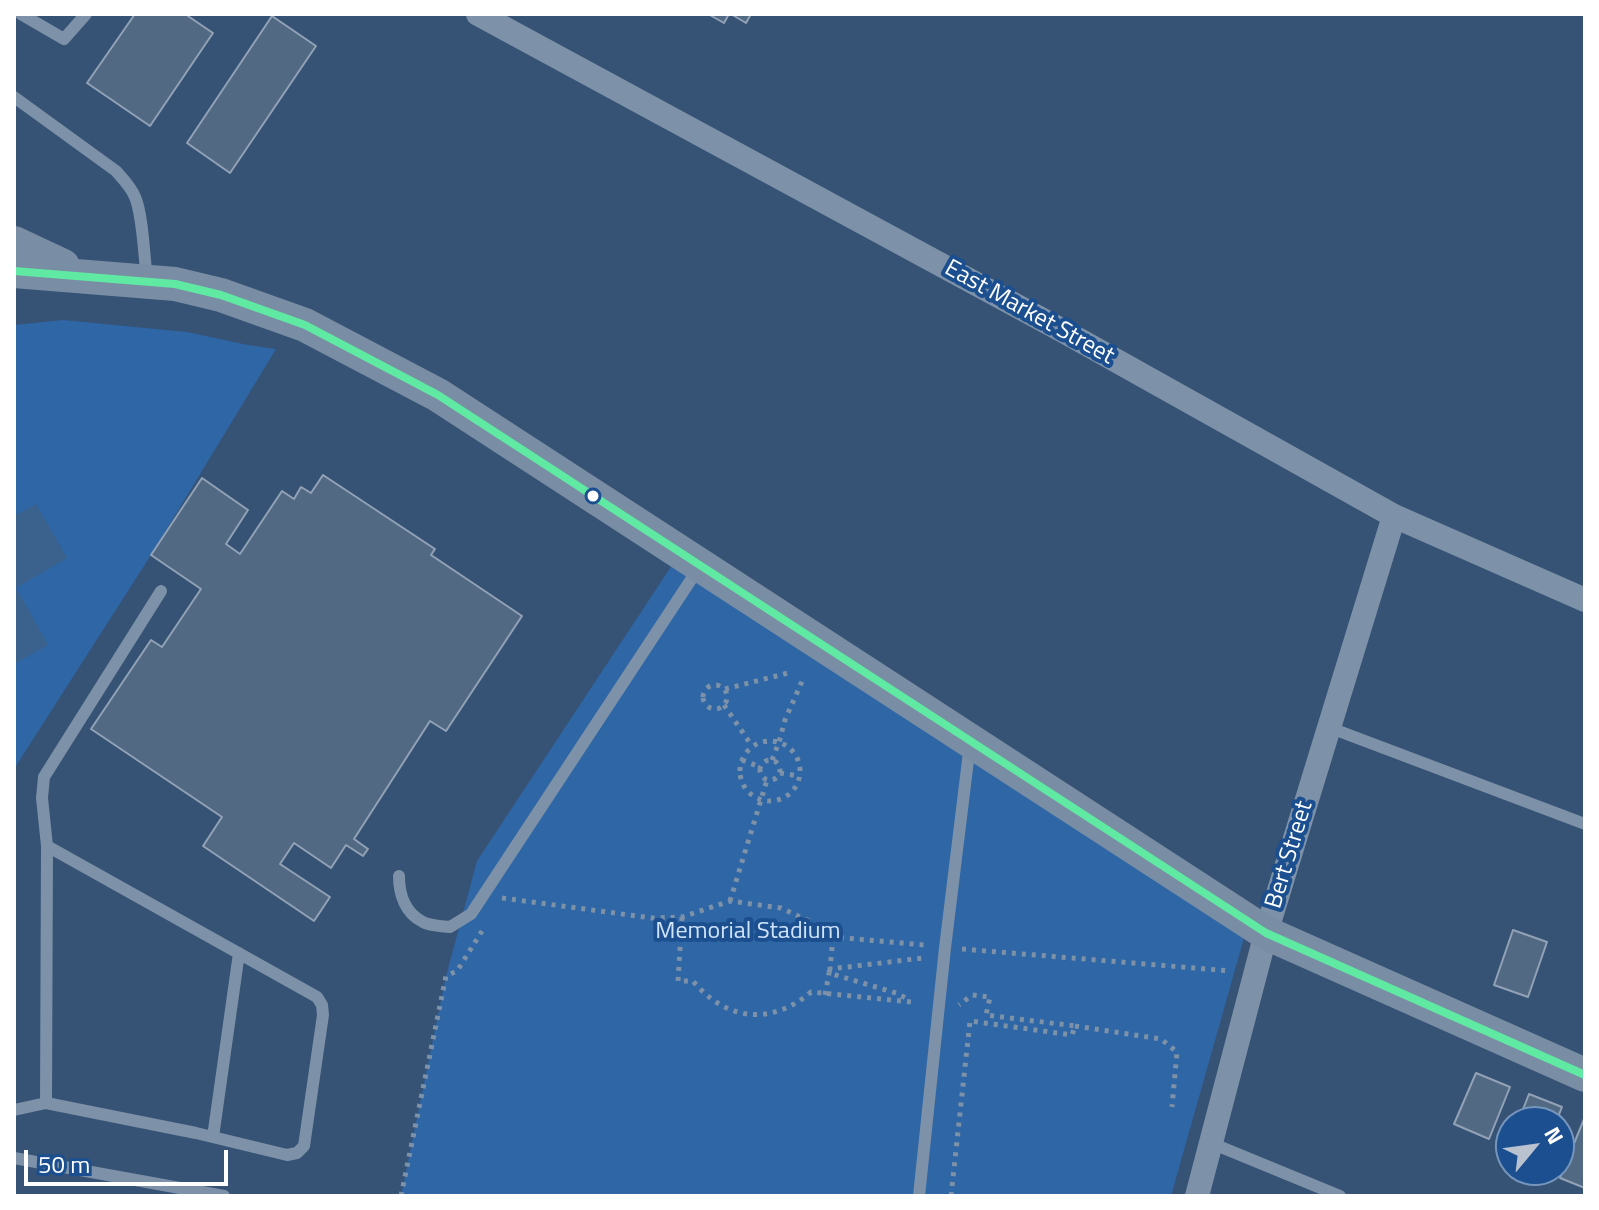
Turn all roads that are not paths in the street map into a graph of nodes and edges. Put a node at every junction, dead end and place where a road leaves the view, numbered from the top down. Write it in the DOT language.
graph roads {
  1 [pos="21,14"];
  2 [pos="86,14"];
  3 [pos="483,15"];
  4 [pos="14,97"];
  5 [pos="14,243"];
  6 [pos="14,271"];
  7 [pos="85,276"];
  8 [pos="147,282"];
  9 [pos="14,295"];
  10 [pos="1394,516"];
  11 [pos="701,566"];
  12 [pos="161,591"];
  13 [pos="1585,600"];
  14 [pos="1327,727"];
  15 [pos="970,741"];
  16 [pos="1585,824"];
  17 [pos="47,846"];
  18 [pos="399,876"];
  19 [pos="1266,933"];
  20 [pos="239,953"];
  21 [pos="1585,1075"];
  22 [pos="46,1103"];
  23 [pos="14,1110"];
  24 [pos="213,1137"];
  25 [pos="1211,1143"];
  26 [pos="14,1158"];
  27 [pos="224,1196"];
  28 [pos="919,1196"];
  29 [pos="1197,1196"];
  30 [pos="1340,1196"];
  1 -- 2 [label="lane"];
  3 -- 10 [label="street, East Market Street"];
  4 -- 8 [label="lane"];
  5 -- 7 [label="main road"];
  6 -- 7 [label="main road"];
  7 -- 8 [label="main road"];
  7 -- 9 [label="main road"];
  8 -- 11 [label="main road"];
  10 -- 13 [label="street, East Market Street"];
  10 -- 14 [label="street, Bert Street"];
  11 -- 15 [label="main road"];
  11 -- 18 [label="lane"];
  12 -- 17 [label="lane"];
  14 -- 16 [label="lane"];
  14 -- 19 [label="street, Bert Street"];
  15 -- 19 [label="main road"];
  15 -- 28 [label="lane"];
  17 -- 20 [label="lane"];
  17 -- 22 [label="lane"];
  19 -- 21 [label="main road"];
  19 -- 25 [label="street, Bert Street"];
  20 -- 24 [label="lane"];
  20 -- 24 [label="lane"];
  22 -- 23 [label="lane"];
  22 -- 24 [label="lane"];
  25 -- 29 [label="street, Bert Street"];
  25 -- 30 [label="lane"];
  26 -- 27 [label="lane"];
}
